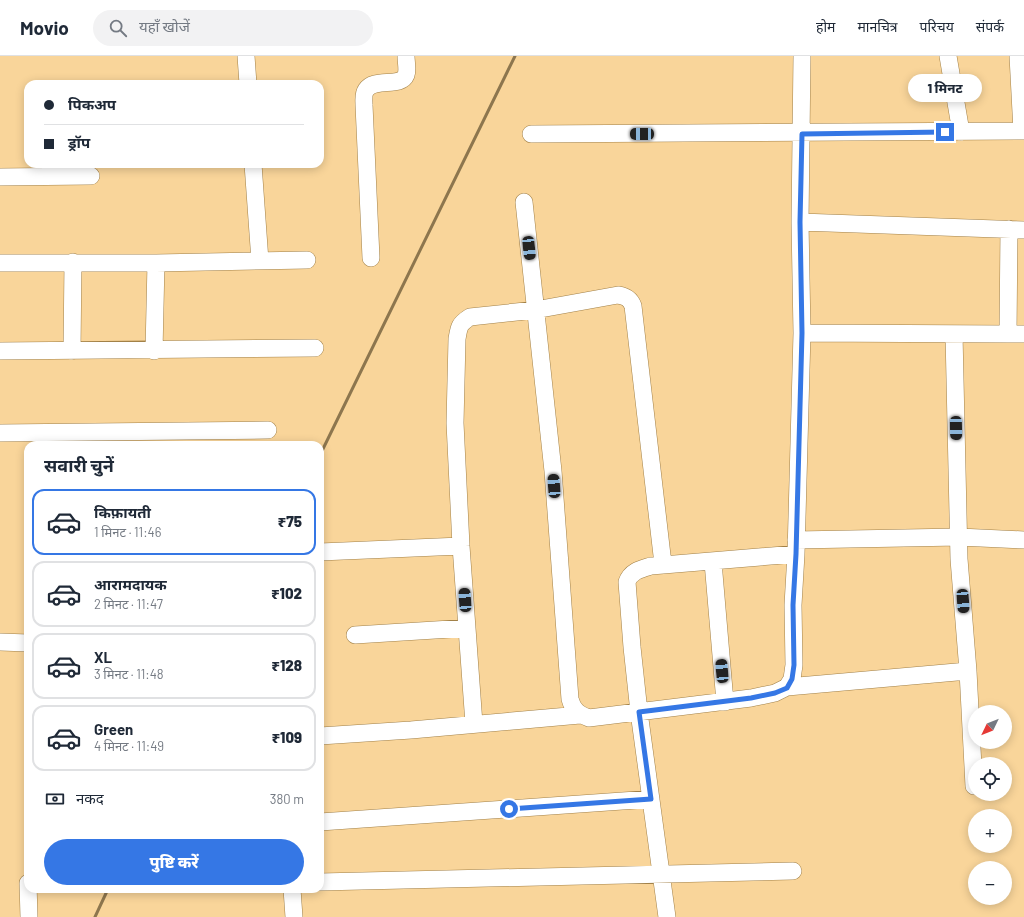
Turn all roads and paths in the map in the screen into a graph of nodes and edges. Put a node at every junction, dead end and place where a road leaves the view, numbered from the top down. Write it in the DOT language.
graph roads {
  1 [pos="246,56"];
  2 [pos="406,56"];
  3 [pos="802,56"];
  4 [pos="948,56"];
  5 [pos="1018,56"];
  6 [pos="248,80"];
  7 [pos="1023,131"];
  8 [pos="961,132"];
  9 [pos="531,134"];
  10 [pos="802,134"];
  11 [pos="253,168"];
  12 [pos="91,176"];
  13 [pos="0,177"];
  14 [pos="524,202"];
  15 [pos="800,222"];
  16 [pos="1017,230"];
  17 [pos="371,258"];
  18 [pos="307,260"];
  19 [pos="260,261"];
  20 [pos="73,262"];
  21 [pos="156,262"];
  22 [pos="0,263"];
  23 [pos="535,310"];
  24 [pos="802,333"];
  25 [pos="954,334"];
  26 [pos="1016,334"];
  27 [pos="315,348"];
  28 [pos="0,351"];
  29 [pos="72,351"];
  30 [pos="154,351"];
  31 [pos="268,430"];
  32 [pos="0,433"];
  33 [pos="153,438"];
  34 [pos="46,439"];
  35 [pos="959,537"];
  36 [pos="1024,540"];
  37 [pos="461,546"];
  38 [pos="796,547"];
  39 [pos="324,552"];
  40 [pos="714,562"];
  41 [pos="663,564"];
  42 [pos="467,628"];
  43 [pos="355,635"];
  44 [pos="0,642"];
  45 [pos="24,642"];
  46 [pos="968,671"];
  47 [pos="787,688"];
  48 [pos="725,702"];
  49 [pos="639,712"];
  50 [pos="580,715"];
  51 [pos="474,724"];
  52 [pos="324,736"];
  53 [pos="972,757"];
  54 [pos="651,799"];
  55 [pos="324,822"];
  56 [pos="794,871"];
  57 [pos="662,875"];
  58 [pos="324,882"];
  59 [pos="28,893"];
  60 [pos="292,893"];
  61 [pos="29,917"];
  62 [pos="294,917"];
  63 [pos="667,917"];
  1 -- 6 [label="street"];
  2 -- 17 [label="street"];
  3 -- 10 [label="street"];
  4 -- 8 [label="street"];
  5 -- 7 [label="street"];
  7 -- 8 [label="street"];
  8 -- 10 [label="street"];
  9 -- 10 [label="street"];
  10 -- 15 [label="street"];
  11 -- 19 [label="street"];
  12 -- 13 [label="street"];
  14 -- 23 [label="street"];
  15 -- 16 [label="street"];
  15 -- 24 [label="street"];
  16 -- 26 [label="street"];
  18 -- 19 [label="street"];
  19 -- 21 [label="street"];
  20 -- 21 [label="street"];
  20 -- 22 [label="street"];
  20 -- 29 [label="street"];
  21 -- 30 [label="street"];
  23 -- 37 [label="street"];
  23 -- 41 [label="street"];
  23 -- 50 [label="street"];
  24 -- 25 [label="street"];
  24 -- 38 [label="street"];
  25 -- 26 [label="street"];
  25 -- 35 [label="street"];
  27 -- 30 [label="street"];
  28 -- 29 [label="street"];
  29 -- 30 [label="street"];
  31 -- 33 [label="street"];
  32 -- 34 [label="street"];
  33 -- 34 [label="street"];
  35 -- 36 [label="street"];
  35 -- 38 [label="street"];
  35 -- 46 [label="street"];
  37 -- 39 [label="street"];
  37 -- 42 [label="street"];
  38 -- 40 [label="street"];
  38 -- 47 [label="street"];
  40 -- 41 [label="street"];
  40 -- 48 [label="street"];
  41 -- 49 [label="street"];
  42 -- 43 [label="street"];
  42 -- 51 [label="street"];
  44 -- 45 [label="street"];
  46 -- 47 [label="street"];
  46 -- 53 [label="street"];
  47 -- 48 [label="street"];
  48 -- 49 [label="street"];
  49 -- 50 [label="street"];
  49 -- 54 [label="street"];
  50 -- 51 [label="street"];
  51 -- 52 [label="street"];
  54 -- 55 [label="street"];
  54 -- 57 [label="street"];
  56 -- 57 [label="street"];
  57 -- 58 [label="street"];
  57 -- 63 [label="street"];
  59 -- 61 [label="street"];
  60 -- 62 [label="street"];
}
